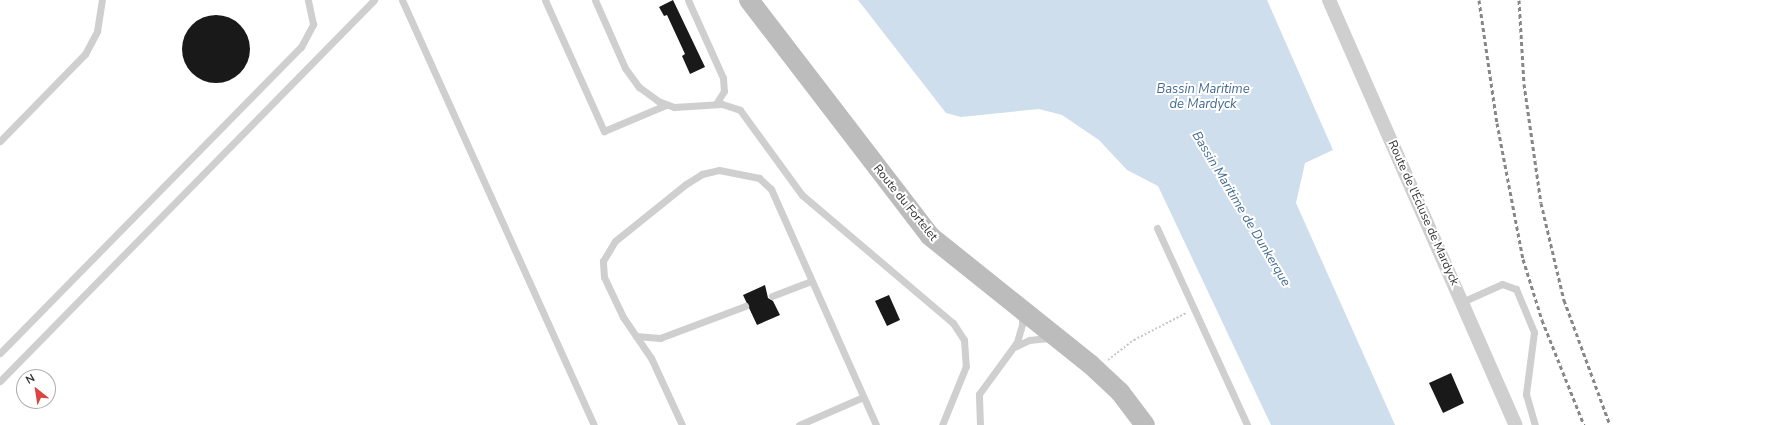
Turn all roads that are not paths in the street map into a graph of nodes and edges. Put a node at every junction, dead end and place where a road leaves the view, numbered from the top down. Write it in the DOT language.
graph roads {
  1 [pos="102,0"];
  2 [pos="308,0"];
  3 [pos="374,0"];
  4 [pos="402,0"];
  5 [pos="544,0"];
  6 [pos="595,0"];
  7 [pos="688,0"];
  8 [pos="750,0"];
  9 [pos="764,0"];
  10 [pos="1329,0"];
  11 [pos="716,104"];
  12 [pos="666,105"];
  13 [pos="0,141"];
  14 [pos="1157,228"];
  15 [pos="811,281"];
  16 [pos="1014,291"];
  17 [pos="772,296"];
  18 [pos="1462,302"];
  19 [pos="745,306"];
  20 [pos="1021,310"];
  21 [pos="636,336"];
  22 [pos="1060,340"];
  23 [pos="1013,347"];
  24 [pos="0,353"];
  25 [pos="0,381"];
  26 [pos="863,397"];
  27 [pos="594,425"];
  28 [pos="682,425"];
  29 [pos="799,425"];
  30 [pos="876,425"];
  31 [pos="942,425"];
  32 [pos="980,425"];
  33 [pos="1145,425"];
  34 [pos="1153,425"];
  35 [pos="1247,425"];
  36 [pos="1516,425"];
  37 [pos="1535,425"];
  1 -- 13 [label="lane"];
  2 -- 24 [label="lane"];
  3 -- 25 [label="lane"];
  4 -- 27 [label="lane"];
  5 -- 12 [label="lane"];
  6 -- 12 [label="lane"];
  7 -- 11 [label="lane"];
  8 -- 20 [label="main road, Route du Fortelet"];
  9 -- 34 [label="main road, Route du Fortelet"];
  10 -- 18 [label="street, Route de l'Écluse de Mardyck"];
  11 -- 12 [label="lane"];
  11 -- 31 [label="lane"];
  14 -- 35 [label="lane"];
  15 -- 17 [label="lane"];
  15 -- 21 [label="lane"];
  15 -- 26 [label="lane"];
  16 -- 20 [label="lane"];
  18 -- 36 [label="street, Route de l'Écluse de Mardyck"];
  18 -- 37 [label="lane"];
  19 -- 21 [label="lane"];
  20 -- 22 [label="main road, Route du Fortelet"];
  20 -- 23 [label="lane"];
  21 -- 28 [label="lane"];
  22 -- 23 [label="lane"];
  22 -- 33 [label="main road, Route du Fortelet"];
  23 -- 32 [label="lane"];
  26 -- 29 [label="lane"];
  26 -- 30 [label="lane"];
}
